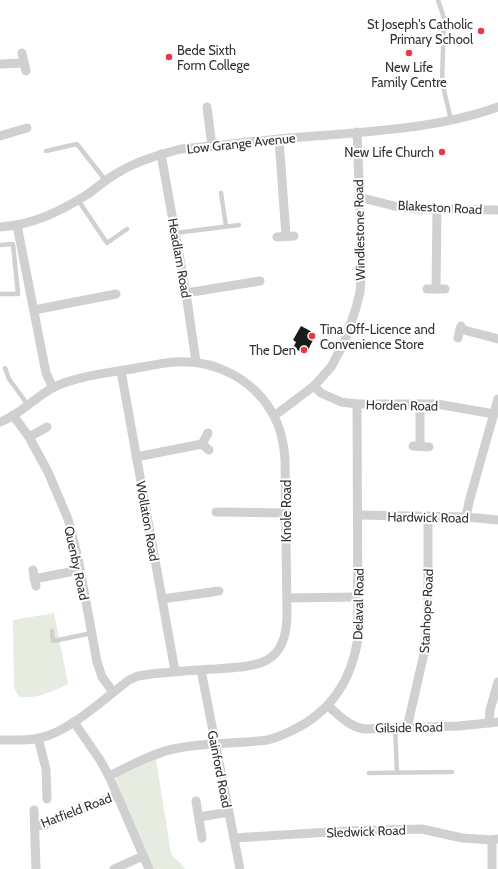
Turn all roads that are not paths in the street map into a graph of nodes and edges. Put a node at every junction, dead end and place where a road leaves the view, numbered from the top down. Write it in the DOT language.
graph roads {
  1 [pos="438,0"];
  2 [pos="22,53"];
  3 [pos="0,64"];
  4 [pos="207,107"];
  5 [pos="498,107"];
  6 [pos="450,120"];
  7 [pos="27,128"];
  8 [pos="357,132"];
  9 [pos="0,136"];
  10 [pos="279,139"];
  11 [pos="212,146"];
  12 [pos="46,151"];
  13 [pos="161,154"];
  14 [pos="106,181"];
  15 [pos="221,193"];
  16 [pos="359,197"];
  17 [pos="78,200"];
  18 [pos="437,209"];
  19 [pos="498,210"];
  20 [pos="239,224"];
  21 [pos="17,225"];
  22 [pos="226,226"];
  23 [pos="0,227"];
  24 [pos="127,229"];
  25 [pos="175,233"];
  26 [pos="285,236"];
  27 [pos="0,245"];
  28 [pos="263,281"];
  29 [pos="436,289"];
  30 [pos="186,293"];
  31 [pos="0,294"];
  32 [pos="116,294"];
  33 [pos="34,310"];
  34 [pos="460,331"];
  35 [pos="498,339"];
  36 [pos="196,362"];
  37 [pos="6,368"];
  38 [pos="121,371"];
  39 [pos="314,386"];
  40 [pos="53,388"];
  41 [pos="498,398"];
  42 [pos="28,404"];
  43 [pos="357,404"];
  44 [pos="420,404"];
  45 [pos="494,414"];
  46 [pos="13,416"];
  47 [pos="274,416"];
  48 [pos="0,422"];
  49 [pos="47,427"];
  50 [pos="208,433"];
  51 [pos="29,437"];
  52 [pos="421,446"];
  53 [pos="136,457"];
  54 [pos="216,512"];
  55 [pos="286,513"];
  56 [pos="358,515"];
  57 [pos="428,516"];
  58 [pos="466,517"];
  59 [pos="498,520"];
  60 [pos="80,570"];
  61 [pos="34,578"];
  62 [pos="221,590"];
  63 [pos="358,597"];
  64 [pos="286,598"];
  65 [pos="162,599"];
  66 [pos="52,631"];
  67 [pos="92,634"];
  68 [pos="201,670"];
  69 [pos="175,671"];
  70 [pos="498,682"];
  71 [pos="113,692"];
  72 [pos="328,706"];
  73 [pos="74,722"];
  74 [pos="494,723"];
  75 [pos="395,728"];
  76 [pos="408,728"];
  77 [pos="38,738"];
  78 [pos="0,740"];
  79 [pos="216,743"];
  80 [pos="396,772"];
  81 [pos="452,772"];
  82 [pos="369,773"];
  83 [pos="109,776"];
  84 [pos="117,795"];
  85 [pos="47,799"];
  86 [pos="196,801"];
  87 [pos="34,810"];
  88 [pos="229,812"];
  89 [pos="199,817"];
  90 [pos="35,826"];
  91 [pos="202,838"];
  92 [pos="234,838"];
  93 [pos="495,840"];
  94 [pos="143,856"];
  95 [pos="36,869"];
  96 [pos="114,869"];
  97 [pos="149,869"];
  98 [pos="240,869"];
  99 [pos="492,869"];
  1 -- 6 [label="lane"];
  2 -- 3 [label="street"];
  4 -- 11 [label="street"];
  5 -- 6 [label="street, Low Grange Avenue"];
  6 -- 8 [label="street, Low Grange Avenue"];
  7 -- 9 [label="street"];
  8 -- 10 [label="street, Low Grange Avenue"];
  8 -- 16 [label="street, Windlestone Road"];
  10 -- 11 [label="street, Low Grange Avenue"];
  10 -- 26 [label="street"];
  11 -- 13 [label="street, Low Grange Avenue"];
  12 -- 14 [label="lane"];
  13 -- 14 [label="street, Low Grange Avenue"];
  13 -- 25 [label="street, Headlam Road"];
  14 -- 17 [label="street, Low Grange Avenue"];
  15 -- 22 [label="lane"];
  16 -- 18 [label="street, Blakeston Road"];
  16 -- 39 [label="street, Windlestone Road"];
  17 -- 21 [label="street, Low Grange Avenue"];
  17 -- 24 [label="lane"];
  18 -- 19 [label="street, Blakeston Road"];
  18 -- 29 [label="street"];
  20 -- 22 [label="lane"];
  21 -- 23 [label="street, Low Grange Avenue"];
  21 -- 33 [label="street"];
  22 -- 25 [label="lane"];
  25 -- 30 [label="street, Headlam Road"];
  27 -- 31 [label="lane"];
  28 -- 30 [label="street"];
  30 -- 36 [label="street, Headlam Road"];
  32 -- 33 [label="street"];
  33 -- 40 [label="street"];
  34 -- 35 [label="street"];
  36 -- 38 [label="street, Knole Road"];
  36 -- 47 [label="street, Knole Road"];
  37 -- 42 [label="lane"];
  38 -- 40 [label="street, Knole Road"];
  38 -- 53 [label="street, Wollaton Road"];
  39 -- 43 [label="street, Horden Road"];
  39 -- 47 [label="street, Windlestone Road"];
  40 -- 42 [label="street, Knole Road"];
  41 -- 45 [label="street"];
  42 -- 46 [label="street, Knole Road"];
  43 -- 44 [label="street, Horden Road"];
  43 -- 56 [label="street, Delaval Road"];
  44 -- 45 [label="street, Horden Road"];
  44 -- 52 [label="street"];
  45 -- 58 [label="street"];
  46 -- 48 [label="street, Knole Road"];
  46 -- 51 [label="street, Quenby Road"];
  47 -- 55 [label="street, Knole Road"];
  49 -- 51 [label="street"];
  50 -- 53 [label="street"];
  51 -- 60 [label="street, Quenby Road"];
  53 -- 65 [label="street, Wollaton Road"];
  54 -- 55 [label="street"];
  55 -- 64 [label="street, Knole Road"];
  56 -- 57 [label="street, Hardwick Road"];
  56 -- 63 [label="street, Delaval Road"];
  57 -- 58 [label="street, Hardwick Road"];
  57 -- 76 [label="street, Stanhope Road"];
  58 -- 59 [label="street, Hardwick Road"];
  60 -- 61 [label="street"];
  60 -- 67 [label="street, Quenby Road"];
  62 -- 65 [label="street"];
  63 -- 64 [label="street"];
  63 -- 72 [label="street, Delaval Road"];
  64 -- 68 [label="street, Knole Road"];
  65 -- 69 [label="street, Wollaton Road"];
  66 -- 67 [label="lane"];
  67 -- 71 [label="street, Quenby Road"];
  68 -- 69 [label="street, Knole Road"];
  68 -- 79 [label="street, Gainford Road"];
  69 -- 71 [label="street, Knole Road"];
  70 -- 74 [label="street"];
  71 -- 73 [label="street, Knole Road"];
  72 -- 75 [label="street, Gilside Road"];
  72 -- 79 [label="street, Delaval Road"];
  73 -- 77 [label="street, Knole Road"];
  73 -- 83 [label="street, Hatfield Road"];
  74 -- 76 [label="street, Gilside Road"];
  75 -- 76 [label="street, Gilside Road"];
  75 -- 80 [label="lane"];
  77 -- 78 [label="street, Knole Road"];
  77 -- 85 [label="street"];
  79 -- 83 [label="street, Delaval Road"];
  79 -- 88 [label="street, Gainford Road"];
  80 -- 81 [label="lane"];
  80 -- 82 [label="lane"];
  83 -- 84 [label="street, Hatfield Road"];
  84 -- 90 [label="street, Hatfield Road"];
  84 -- 94 [label="street, Hatfield Road"];
  86 -- 89 [label="street"];
  87 -- 90 [label="street, Hatfield Road"];
  88 -- 89 [label="street"];
  88 -- 92 [label="street, Gainford Road"];
  89 -- 91 [label="street"];
  90 -- 95 [label="street, Hatfield Road"];
  92 -- 93 [label="street, Sledwick Road"];
  92 -- 98 [label="street, Gainford Road"];
  93 -- 99 [label="street"];
  94 -- 96 [label="street"];
  94 -- 97 [label="street, Hatfield Road"];
}
